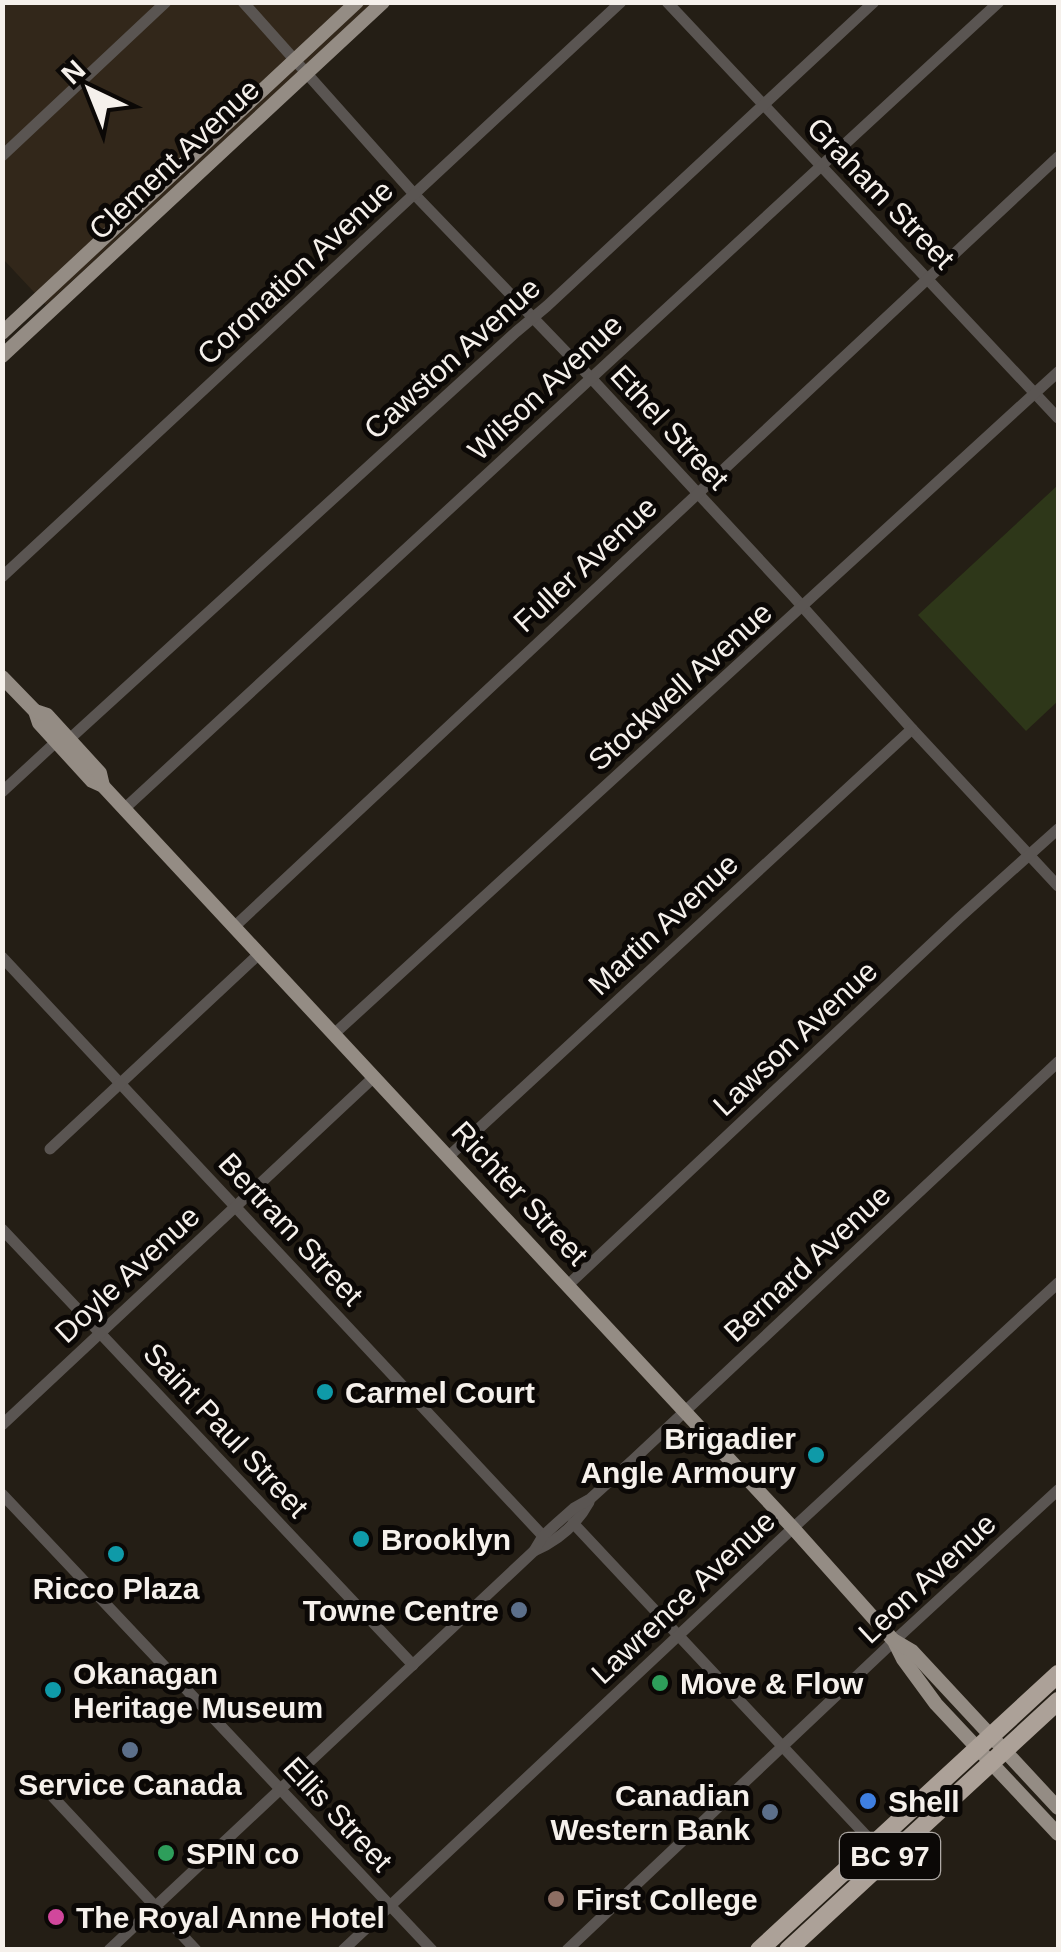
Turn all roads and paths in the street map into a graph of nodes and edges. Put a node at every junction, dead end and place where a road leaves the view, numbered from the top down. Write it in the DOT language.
graph roads {
  1 [pos="166,2"];
  2 [pos="243,2"];
  3 [pos="357,2"];
  4 [pos="383,2"];
  5 [pos="621,2"];
  6 [pos="668,2"];
  7 [pos="874,2"];
  8 [pos="999,2"];
  9 [pos="295,60"];
  10 [pos="306,73"];
  11 [pos="764,105"];
  12 [pos="2,156"];
  13 [pos="1058,157"];
  14 [pos="821,167"];
  15 [pos="415,194"];
  16 [pos="929,279"];
  17 [pos="533,318"];
  18 [pos="2,332"];
  19 [pos="2,356"];
  20 [pos="1058,372"];
  21 [pos="591,378"];
  22 [pos="1036,394"];
  23 [pos="1058,418"];
  24 [pos="698,494"];
  25 [pos="2,576"];
  26 [pos="803,607"];
  27 [pos="2,677"];
  28 [pos="912,729"];
  29 [pos="62,743"];
  30 [pos="2,792"];
  31 [pos="124,808"];
  32 [pos="1058,829"];
  33 [pos="1030,855"];
  34 [pos="1058,886"];
  35 [pos="234,927"];
  36 [pos="259,954"];
  37 [pos="2,957"];
  38 [pos="334,1034"];
  39 [pos="1058,1062"];
  40 [pos="374,1077"];
  41 [pos="120,1084"];
  42 [pos="50,1150"];
  43 [pos="448,1157"];
  44 [pos="236,1206"];
  45 [pos="2,1229"];
  46 [pos="1058,1284"];
  47 [pos="568,1285"];
  48 [pos="100,1332"];
  49 [pos="686,1412"];
  50 [pos="2,1425"];
  51 [pos="1058,1490"];
  52 [pos="2,1494"];
  53 [pos="590,1500"];
  54 [pos="573,1523"];
  55 [pos="793,1528"];
  56 [pos="543,1536"];
  57 [pos="534,1551"];
  58 [pos="678,1636"];
  59 [pos="894,1641"];
  60 [pos="413,1666"];
  61 [pos="1058,1674"];
  62 [pos="1058,1701"];
  63 [pos="985,1742"];
  64 [pos="783,1747"];
  65 [pos="999,1757"];
  66 [pos="281,1789"];
  67 [pos="56,1800"];
  68 [pos="1058,1808"];
  69 [pos="1058,1834"];
  70 [pos="874,1844"];
  71 [pos="156,1906"];
  72 [pos="390,1906"];
  73 [pos="109,1950"];
  74 [pos="196,1950"];
  75 [pos="343,1950"];
  76 [pos="432,1950"];
  77 [pos="567,1950"];
  78 [pos="759,1950"];
  79 [pos="788,1950"];
  1 -- 12 [label="street"];
  2 -- 9 [label="street, Ethel Street"];
  3 -- 9 [label="main road, Clement Avenue"];
  4 -- 10 [label="main road, Clement Avenue"];
  5 -- 15 [label="street, Coronation Avenue"];
  6 -- 11 [label="street, Graham Street"];
  7 -- 11 [label="street, Cawston Avenue"];
  8 -- 14 [label="street, Wilson Avenue"];
  9 -- 10 [label="street, Ethel Street"];
  9 -- 18 [label="main road, Clement Avenue"];
  10 -- 15 [label="street, Ethel Street"];
  10 -- 19 [label="main road, Clement Avenue"];
  11 -- 14 [label="street, Graham Street"];
  11 -- 17 [label="street, Cawston Avenue"];
  13 -- 16 [label="street, Fuller Avenue"];
  14 -- 16 [label="street, Graham Street"];
  14 -- 21 [label="street, Wilson Avenue"];
  15 -- 17 [label="street, Ethel Street"];
  15 -- 25 [label="street, Coronation Avenue"];
  16 -- 22 [label="street, Graham Street"];
  16 -- 24 [label="street, Fuller Avenue"];
  17 -- 21 [label="street, Ethel Street"];
  17 -- 29 [label="street, Cawston Avenue"];
  20 -- 22 [label="street, Stockwell Avenue"];
  21 -- 24 [label="street, Ethel Street"];
  21 -- 31 [label="street, Wilson Avenue"];
  22 -- 23 [label="street, Graham Street"];
  22 -- 26 [label="street, Stockwell Avenue"];
  24 -- 26 [label="street, Ethel Street"];
  24 -- 35 [label="street, Fuller Avenue"];
  26 -- 28 [label="street, Ethel Street"];
  26 -- 38 [label="street, Stockwell Avenue"];
  27 -- 29 [label="main road, Richter Street"];
  28 -- 33 [label="street, Ethel Street"];
  28 -- 43 [label="street, Martin Avenue"];
  29 -- 30 [label="street, Cawston Avenue"];
  29 -- 31 [label="main road, Richter Street"];
  31 -- 35 [label="main road, Richter Street"];
  32 -- 33 [label="street, Lawson Avenue"];
  33 -- 34 [label="street, Ethel Street"];
  33 -- 47 [label="street, Lawson Avenue"];
  35 -- 36 [label="main road, Richter Street"];
  36 -- 38 [label="main road, Richter Street"];
  36 -- 41 [label="street"];
  37 -- 41 [label="street, Bertram Street"];
  38 -- 40 [label="main road, Richter Street"];
  39 -- 49 [label="street, Bernard Avenue"];
  40 -- 43 [label="main road, Richter Street"];
  40 -- 44 [label="street, Doyle Avenue"];
  41 -- 42 [label="street"];
  41 -- 44 [label="street, Bertram Street"];
  43 -- 47 [label="main road, Richter Street"];
  44 -- 48 [label="street, Doyle Avenue"];
  44 -- 56 [label="street, Bertram Street"];
  45 -- 48 [label="street, Saint Paul Street"];
  46 -- 55 [label="street, Lawrence Avenue"];
  47 -- 49 [label="main road, Richter Street"];
  48 -- 50 [label="street, Doyle Avenue"];
  48 -- 60 [label="street, Saint Paul Street"];
  49 -- 53 [label="street, Bernard Avenue"];
  49 -- 55 [label="main road, Richter Street"];
  51 -- 59 [label="street, Leon Avenue"];
  52 -- 66 [label="street, Ellis Street"];
  53 -- 54 [label="street, Bernard Avenue"];
  53 -- 56 [label="street, Bernard Avenue"];
  54 -- 57 [label="street, Bernard Avenue"];
  54 -- 58 [label="street"];
  55 -- 58 [label="street, Lawrence Avenue"];
  55 -- 59 [label="main road, Richter Street"];
  56 -- 57 [label="street, Bernard Avenue"];
  57 -- 60 [label="street, Bernard Avenue"];
  58 -- 64 [label="street"];
  58 -- 72 [label="street, Lawrence Avenue"];
  59 -- 63 [label="main road, Richter Street"];
  59 -- 64 [label="street, Leon Avenue"];
  60 -- 66 [label="street, Bernard Avenue"];
  61 -- 63 [label="highway, BC 97"];
  62 -- 65 [label="highway, BC 97"];
  63 -- 65 [label="main road, Richter Street"];
  63 -- 70 [label="highway, BC 97"];
  64 -- 70 [label="street"];
  64 -- 77 [label="street, Leon Avenue"];
  65 -- 68 [label="main road, Richter Street"];
  65 -- 69 [label="main road, Richter Street"];
  65 -- 79 [label="highway, BC 97"];
  66 -- 71 [label="street, Bernard Avenue"];
  66 -- 72 [label="street, Ellis Street"];
  67 -- 71 [label="street"];
  70 -- 78 [label="highway, BC 97"];
  71 -- 73 [label="street, Bernard Avenue"];
  71 -- 74 [label="street"];
  72 -- 75 [label="street, Lawrence Avenue"];
  72 -- 76 [label="street, Ellis Street"];
}
